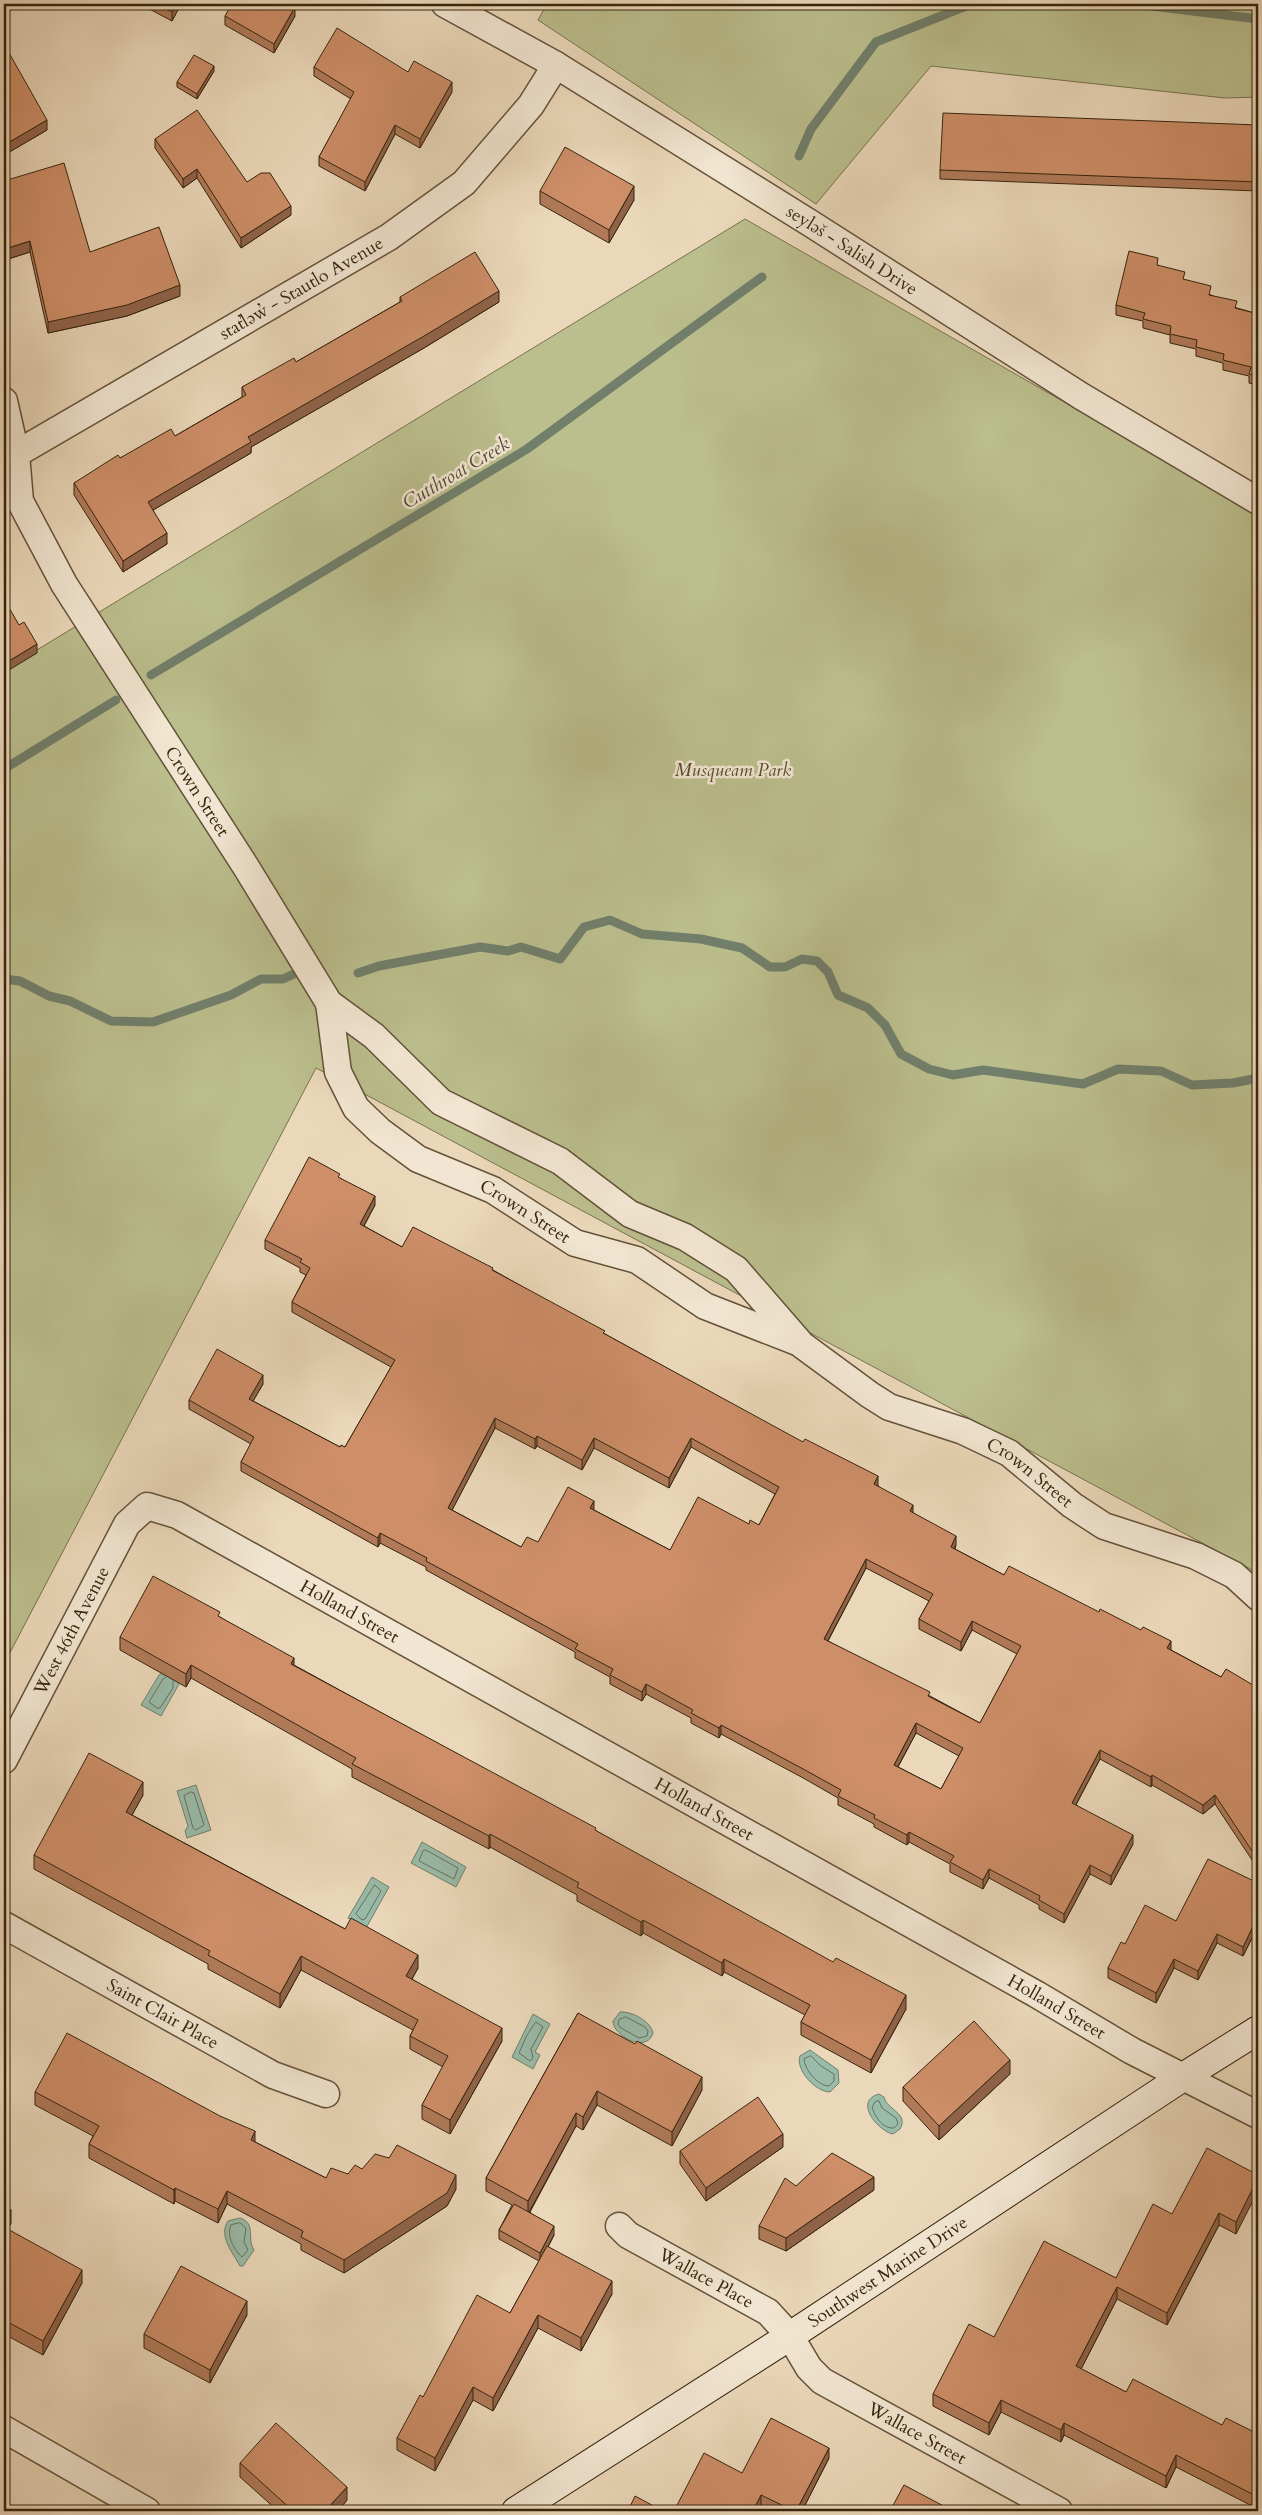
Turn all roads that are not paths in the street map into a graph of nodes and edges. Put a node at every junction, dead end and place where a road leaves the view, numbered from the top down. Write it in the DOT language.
graph roads {
  1 [pos="445,4"];
  2 [pos="556,65"];
  3 [pos="4,401"];
  4 [pos="10,457"];
  5 [pos="1258,501"];
  6 [pos="329,1003"];
  7 [pos="802,1345"];
  8 [pos="147,1506"];
  9 [pos="1258,1597"];
  10 [pos="4,1760"];
  11 [pos="4,1926"];
  12 [pos="1258,2030"];
  13 [pos="1183,2076"];
  14 [pos="326,2094"];
  15 [pos="1258,2115"];
  16 [pos="619,2226"];
  17 [pos="790,2336"];
  18 [pos="4,2429"];
  19 [pos="147,2511"];
  20 [pos="516,2511"];
  21 [pos="1059,2511"];
  1 -- 2 [label="street, seyləš - Salish Drive"];
  2 -- 4 [label="street, statl̓əw̓ - Stautlo Avenue"];
  2 -- 5 [label="street, seyləš - Salish Drive"];
  3 -- 4 [label="street, Crown Street"];
  4 -- 6 [label="street, Crown Street"];
  6 -- 7 [label="street, Crown Street"];
  6 -- 7 [label="street, Crown Street"];
  7 -- 9 [label="street, Crown Street"];
  8 -- 10 [label="street, West 46th Avenue"];
  8 -- 13 [label="street, Holland Street"];
  11 -- 14 [label="street, Saint Clair Place"];
  12 -- 13 [label="main road, Southwest Marine Drive"];
  13 -- 15 [label="street, Holland Street"];
  13 -- 17 [label="main road, Southwest Marine Drive"];
  16 -- 17 [label="street, Wallace Place"];
  17 -- 20 [label="main road, Southwest Marine Drive"];
  17 -- 21 [label="street, Wallace Street"];
  18 -- 19 [label="street"];
}
